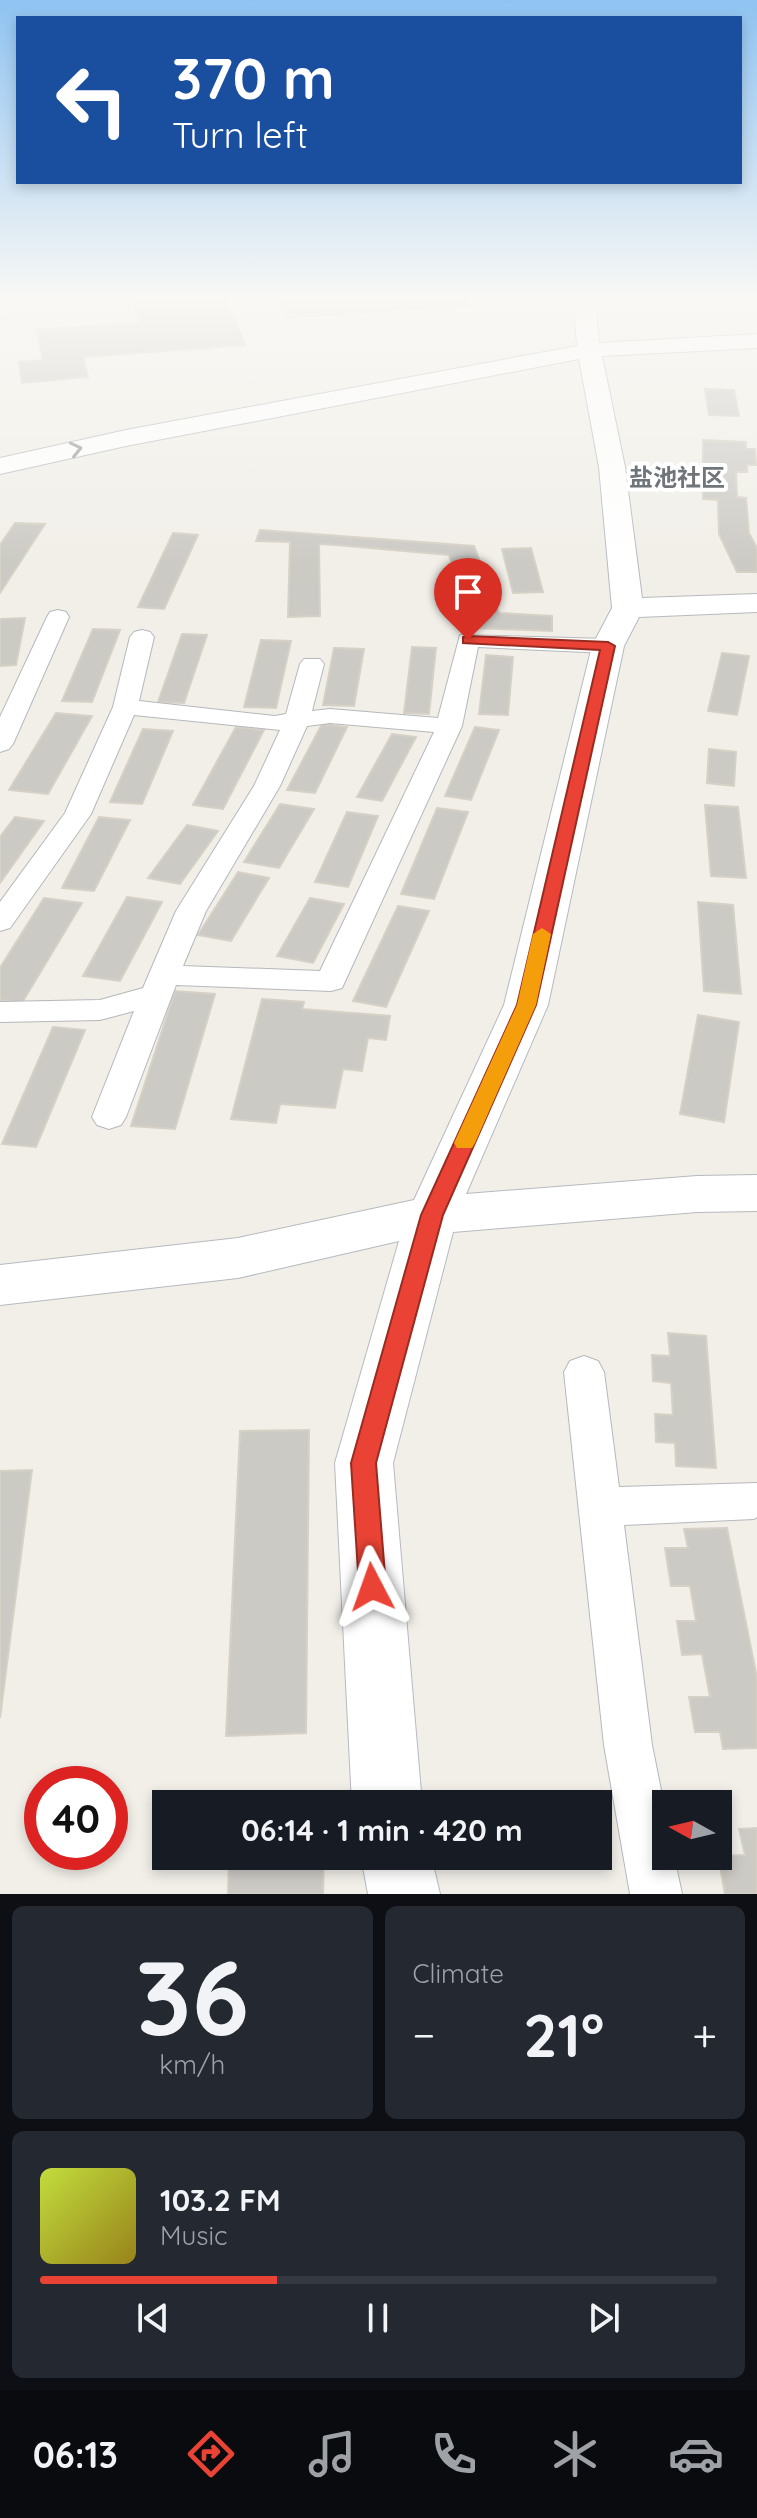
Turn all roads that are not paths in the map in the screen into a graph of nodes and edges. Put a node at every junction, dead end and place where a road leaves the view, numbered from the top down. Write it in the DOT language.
graph roads {
  1 [pos="305,387"];
  2 [pos="343,387"];
  3 [pos="598,387"];
  4 [pos="0,447"];
  5 [pos="0,466"];
  6 [pos="757,603"];
  7 [pos="58,617"];
  8 [pos="618,627"];
  9 [pos="142,637"];
  10 [pos="312,664"];
  11 [pos="125,707"];
  12 [pos="297,721"];
  13 [pos="449,726"];
  14 [pos="0,744"];
  15 [pos="0,922"];
  16 [pos="160,985"];
  17 [pos="0,1012"];
  18 [pos="109,1117"];
  19 [pos="757,1193"];
  20 [pos="432,1215"];
  21 [pos="0,1285"];
  22 [pos="584,1372"];
  23 [pos="756,1502"];
  24 [pos="599,1507"];
  25 [pos="386,1790"];
  26 [pos="399,1870"];
  27 [pos="404,1894"];
  28 [pos="656,1894"];
  1 -- 4 [label="street"];
  5 -- 2 [label="street, one-way"];
  3 -- 8 [label="street"];
  6 -- 8 [label="street"];
  7 -- 14 [label="street"];
  8 -- 13 [label="street"];
  8 -- 20 [label="street"];
  9 -- 11 [label="street"];
  10 -- 12 [label="street"];
  11 -- 12 [label="street"];
  11 -- 15 [label="street"];
  12 -- 13 [label="street"];
  12 -- 16 [label="street"];
  13 -- 16 [label="street"];
  16 -- 17 [label="street"];
  16 -- 18 [label="street"];
  19 -- 20 [label="street"];
  20 -- 21 [label="street"];
  20 -- 25 [label="street"];
  22 -- 24 [label="street"];
  23 -- 24 [label="street"];
  24 -- 28 [label="street"];
  26 -- 27 [label="street"];
}
